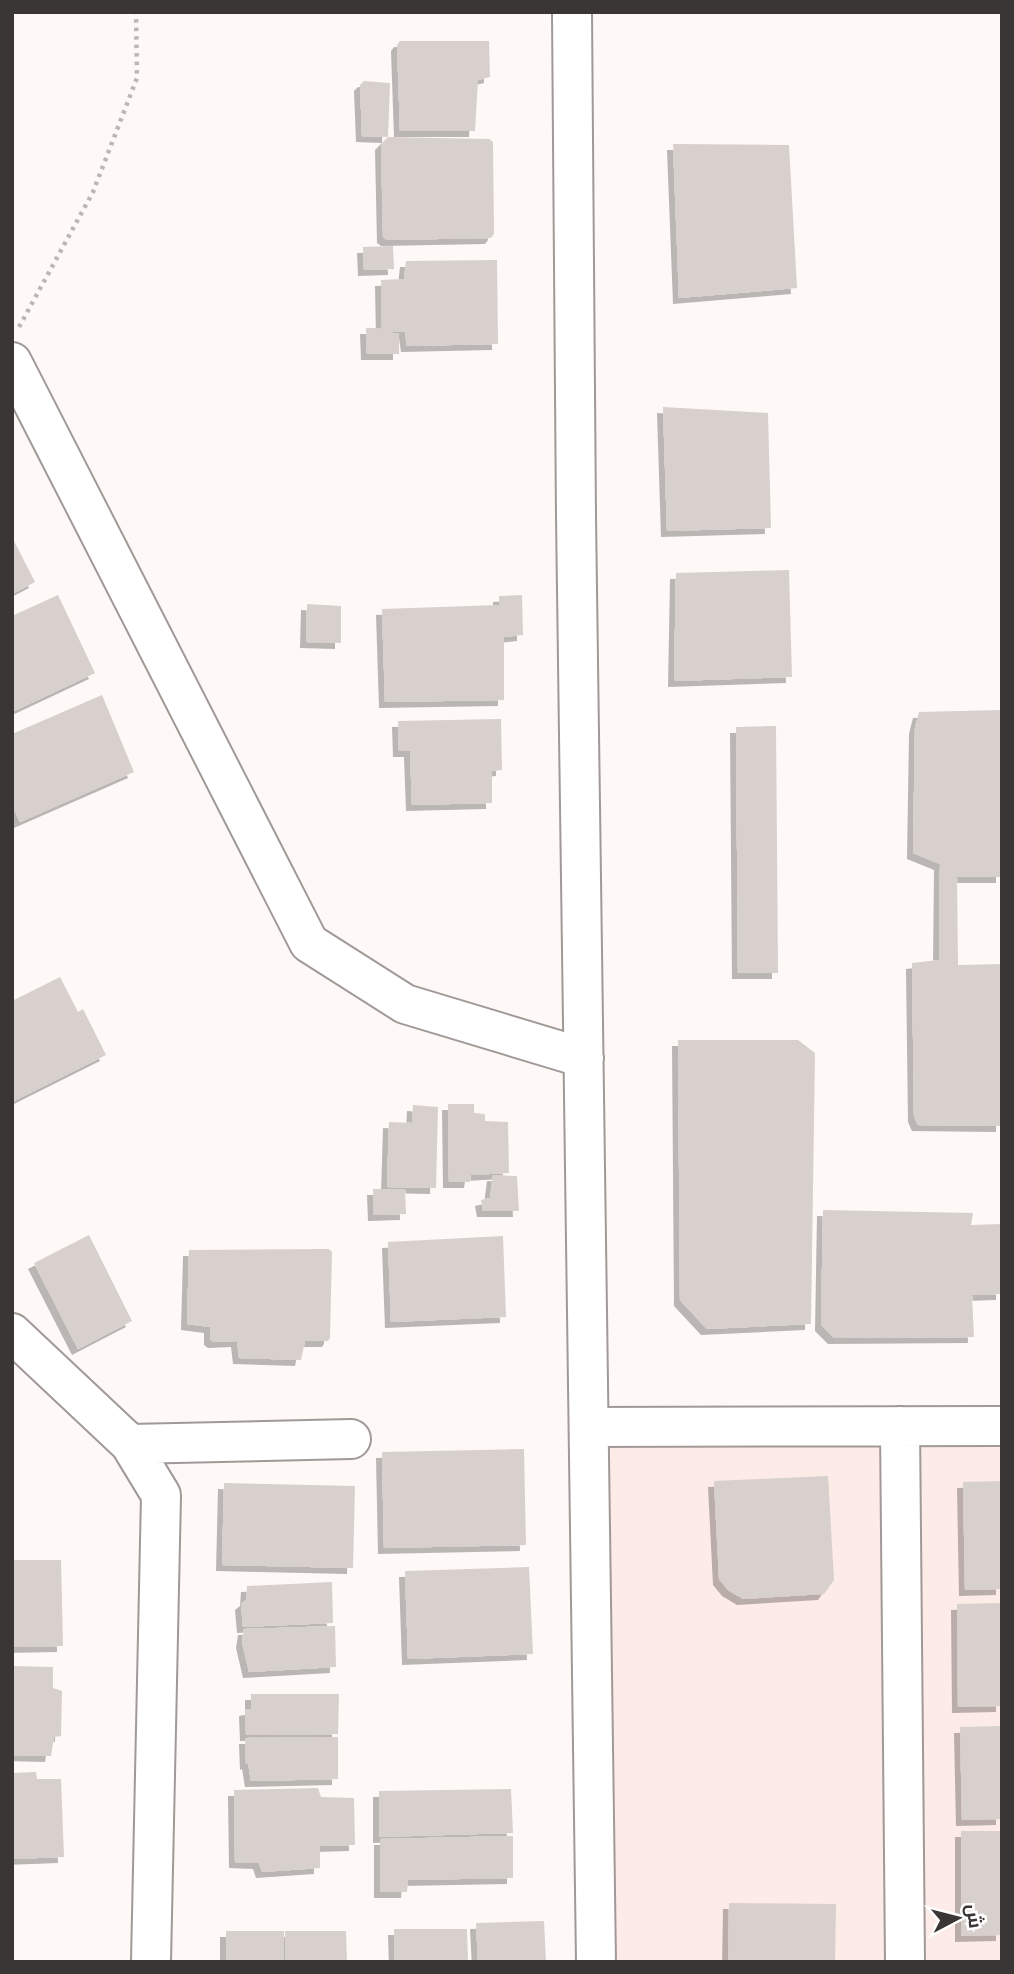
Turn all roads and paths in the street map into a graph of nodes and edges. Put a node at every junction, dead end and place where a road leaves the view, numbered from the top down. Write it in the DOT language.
graph roads {
  1 [pos="136,12"];
  2 [pos="572,12"];
  3 [pos="15,345"];
  4 [pos="584,1058"];
  5 [pos="12,1333"];
  6 [pos="900,1426"];
  7 [pos="1002,1426"];
  8 [pos="589,1427"];
  9 [pos="351,1439"];
  10 [pos="130,1444"];
  11 [pos="151,1962"];
  12 [pos="596,1962"];
  13 [pos="905,1962"];
  1 -- 3 [label="path"];
  2 -- 4 [label="street"];
  3 -- 4 [label="street"];
  4 -- 8 [label="street"];
  5 -- 10 [label="street"];
  6 -- 7 [label="street"];
  6 -- 8 [label="street"];
  6 -- 13 [label="street"];
  8 -- 12 [label="street"];
  9 -- 10 [label="street"];
  10 -- 11 [label="street"];
}
